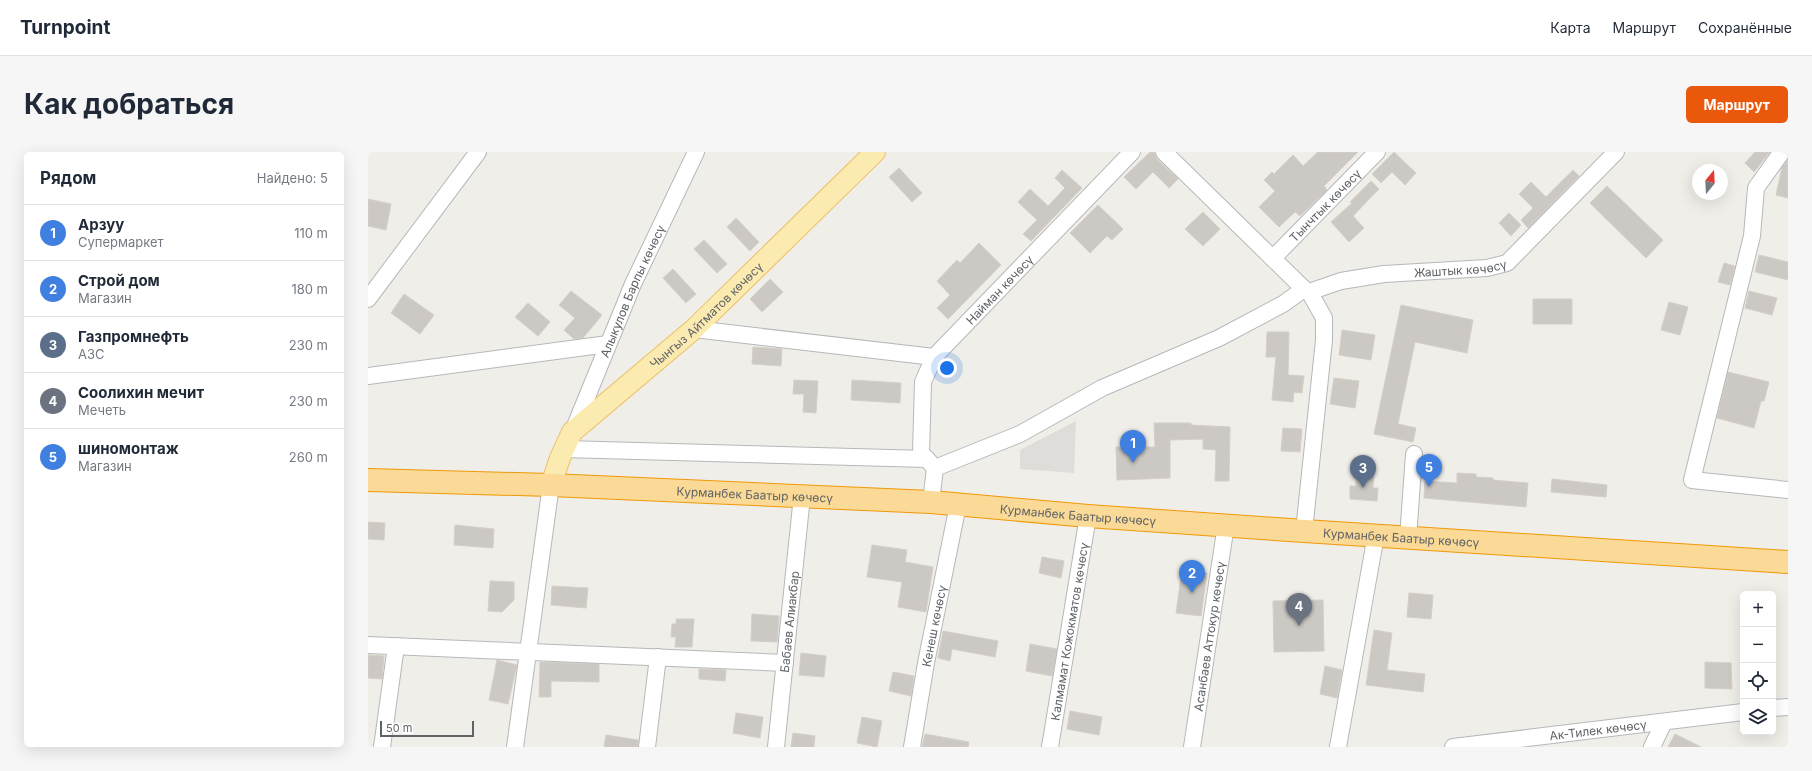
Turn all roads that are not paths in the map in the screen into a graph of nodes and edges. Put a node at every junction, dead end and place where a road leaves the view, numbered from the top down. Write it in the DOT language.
graph roads {
  1 [pos="478,152"];
  2 [pos="696,152"];
  3 [pos="875,152"];
  4 [pos="1132,152"];
  5 [pos="1164,152"];
  6 [pos="1377,152"];
  7 [pos="1616,152"];
  8 [pos="1781,153"];
  9 [pos="1273,258"];
  10 [pos="1307,291"];
  11 [pos="368,299"];
  12 [pos="694,329"];
  13 [pos="608,344"];
  14 [pos="934,357"];
  15 [pos="368,376"];
  16 [pos="568,440"];
  17 [pos="1414,454"];
  18 [pos="928,460"];
  19 [pos="368,480"];
  20 [pos="551,485"];
  21 [pos="1788,490"];
  22 [pos="802,496"];
  23 [pos="931,502"];
  24 [pos="958,505"];
  25 [pos="1088,516"];
  26 [pos="1226,525"];
  27 [pos="1304,531"];
  28 [pos="1376,535"];
  29 [pos="1408,538"];
  30 [pos="1788,562"];
  31 [pos="368,645"];
  32 [pos="396,646"];
  33 [pos="528,650"];
  34 [pos="658,657"];
  35 [pos="785,663"];
  36 [pos="1788,707"];
  37 [pos="1776,708"];
  38 [pos="1740,712"];
  39 [pos="1664,722"];
  40 [pos="1482,745"];
  41 [pos="382,747"];
  42 [pos="514,747"];
  43 [pos="647,747"];
  44 [pos="776,747"];
  45 [pos="912,747"];
  46 [pos="1050,747"];
  47 [pos="1192,747"];
  48 [pos="1338,747"];
  49 [pos="1453,747"];
  50 [pos="1652,747"];
  1 -- 11 [label="street"];
  2 -- 13 [label="street, Алыкулов Барпы көчөсү"];
  3 -- 12 [label="main road, Чынгыз Айтматов көчөсү"];
  4 -- 14 [label="street, Найман көчөсү"];
  5 -- 9 [label="street"];
  6 -- 9 [label="street, Тынчтык көчөсү"];
  7 -- 10 [label="street, Жаштык көчөсү"];
  8 -- 21 [label="street"];
  9 -- 10 [label="street"];
  10 -- 18 [label="street, Жаштык көчөсү"];
  10 -- 27 [label="street"];
  12 -- 14 [label="street"];
  12 -- 16 [label="main road, Чынгыз Айтматов көчөсү"];
  13 -- 15 [label="street"];
  13 -- 16 [label="street, Алыкулов Барпы көчөсү"];
  14 -- 18 [label="street, Найман көчөсү"];
  16 -- 18 [label="street"];
  16 -- 20 [label="main road, Чынгыз Айтматов көчөсү"];
  17 -- 29 [label="street"];
  18 -- 23 [label="street, Найман көчөсү"];
  19 -- 20 [label="highway, Курманбек Баатыр көчөсү"];
  20 -- 22 [label="highway, Курманбек Баатыр көчөсү"];
  20 -- 33 [label="street"];
  22 -- 23 [label="highway, Курманбек Баатыр көчөсү"];
  22 -- 35 [label="street, Бабаев Алиакбар"];
  23 -- 24 [label="highway, Курманбек Баатыр көчөсү"];
  24 -- 25 [label="highway, Курманбек Баатыр көчөсү"];
  24 -- 45 [label="street, Кенеш көчөсү"];
  25 -- 26 [label="highway, Курманбек Баатыр көчөсү"];
  25 -- 46 [label="street, Калмамат Кожокматов көчөсү"];
  26 -- 27 [label="highway, Курманбек Баатыр көчөсү"];
  26 -- 47 [label="street, Асанбаев Аттокур көчөсү"];
  27 -- 28 [label="highway, Курманбек Баатыр көчөсү"];
  28 -- 29 [label="highway, Курманбек Баатыр көчөсү"];
  28 -- 48 [label="street"];
  29 -- 30 [label="highway, Курманбек Баатыр көчөсү"];
  31 -- 32 [label="street"];
  32 -- 33 [label="street"];
  32 -- 41 [label="street"];
  33 -- 34 [label="street"];
  33 -- 42 [label="street"];
  34 -- 35 [label="street"];
  34 -- 43 [label="street"];
  35 -- 44 [label="street, Бабаев Алиакбар"];
  36 -- 37 [label="street"];
  38 -- 39 [label="street, Ак-Тилек көчөсү"];
  39 -- 40 [label="street, Ак-Тилек көчөсү"];
  39 -- 50 [label="street"];
  40 -- 49 [label="street, Ак-Тилек көчөсү"];
}
